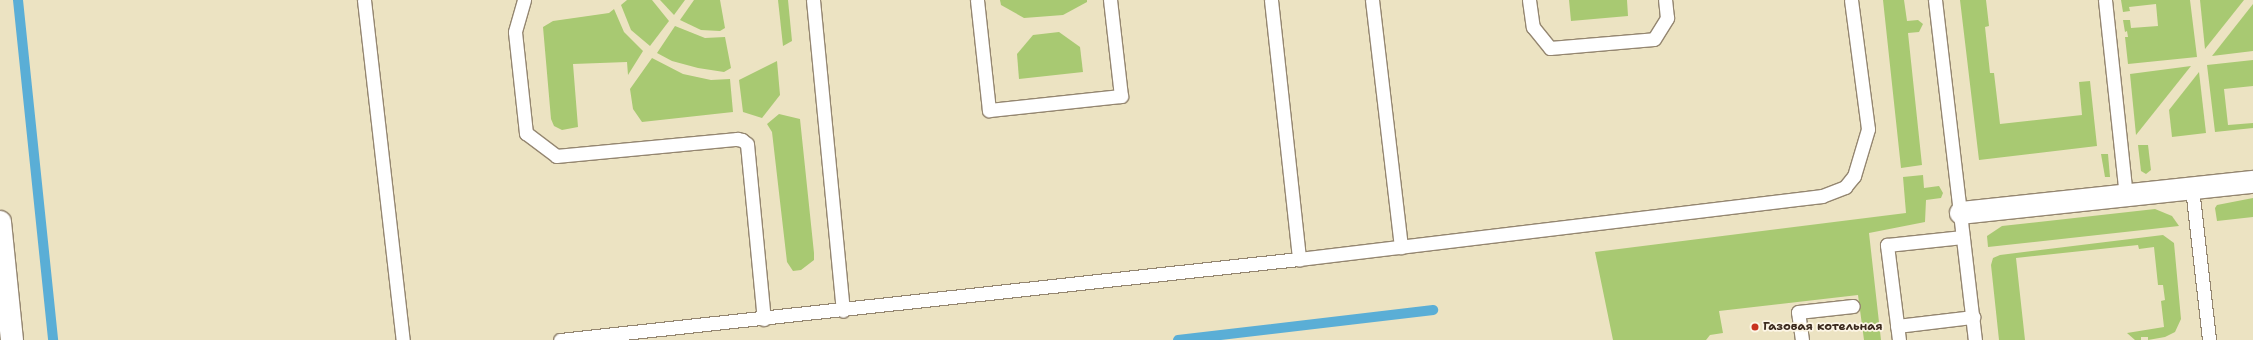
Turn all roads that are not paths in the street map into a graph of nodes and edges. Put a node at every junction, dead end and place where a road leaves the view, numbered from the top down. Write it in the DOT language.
graph roads {
  1 [pos="364,0"];
  2 [pos="524,0"];
  3 [pos="812,0"];
  4 [pos="977,0"];
  5 [pos="1110,0"];
  6 [pos="1271,0"];
  7 [pos="1372,0"];
  8 [pos="1529,0"];
  9 [pos="1665,0"];
  10 [pos="1851,0"];
  11 [pos="1936,0"];
  12 [pos="2105,0"];
  13 [pos="2253,182"];
  14 [pos="2192,188"];
  15 [pos="2126,196"];
  16 [pos="1960,213"];
  17 [pos="0,222"];
  18 [pos="1963,237"];
  19 [pos="1401,247"];
  20 [pos="1299,259"];
  21 [pos="1853,306"];
  22 [pos="843,311"];
  23 [pos="1973,317"];
  24 [pos="764,319"];
  25 [pos="1897,326"];
  26 [pos="12,340"];
  27 [pos="403,340"];
  28 [pos="560,340"];
  29 [pos="1802,340"];
  30 [pos="1899,340"];
  31 [pos="1975,340"];
  32 [pos="2209,340"];
  1 -- 27 [label="lane"];
  2 -- 24 [label="lane"];
  3 -- 22 [label="lane"];
  4 -- 5 [label="lane"];
  6 -- 20 [label="lane"];
  7 -- 19 [label="lane"];
  8 -- 9 [label="lane"];
  10 -- 19 [label="lane"];
  11 -- 16 [label="lane"];
  12 -- 15 [label="lane"];
  13 -- 14 [label="street"];
  14 -- 15 [label="street"];
  14 -- 32 [label="lane"];
  15 -- 16 [label="street"];
  16 -- 18 [label="lane"];
  17 -- 26 [label="street"];
  18 -- 23 [label="lane"];
  18 -- 25 [label="lane"];
  19 -- 20 [label="lane"];
  20 -- 22 [label="lane"];
  21 -- 29 [label="lane"];
  22 -- 24 [label="lane"];
  23 -- 25 [label="lane"];
  23 -- 31 [label="lane"];
  24 -- 28 [label="lane"];
  25 -- 30 [label="lane"];
}
